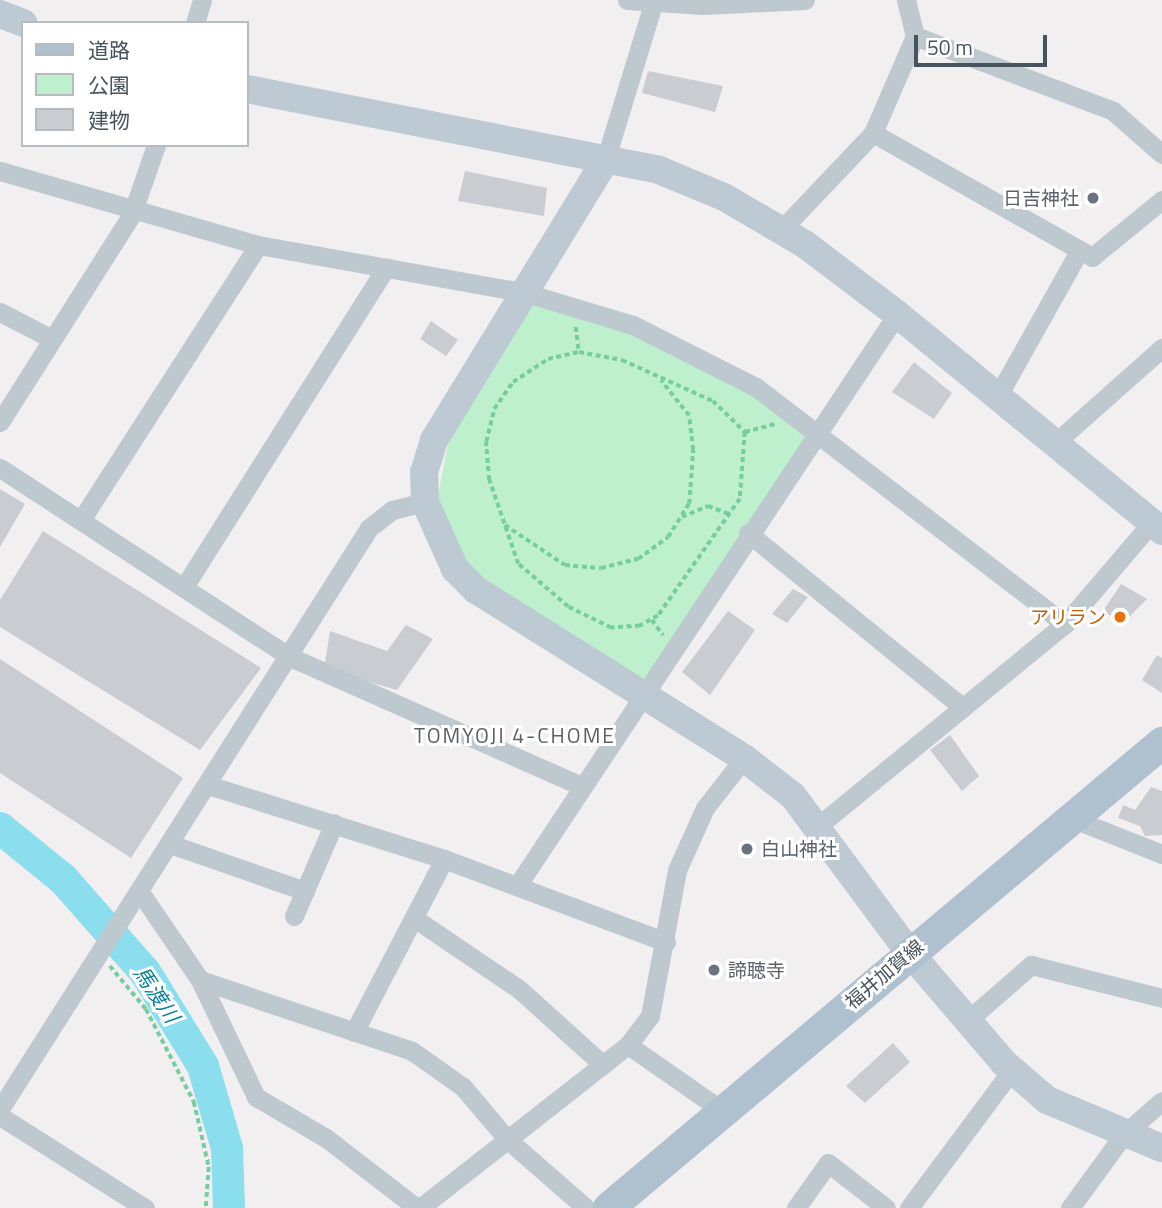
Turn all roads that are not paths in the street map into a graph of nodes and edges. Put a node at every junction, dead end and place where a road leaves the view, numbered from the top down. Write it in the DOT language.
graph roads {
  1 [pos="202,0"];
  2 [pos="627,0"];
  3 [pos="805,0"];
  4 [pos="906,0"];
  5 [pos="654,1"];
  6 [pos="0,14"];
  7 [pos="196,21"];
  8 [pos="21,22"];
  9 [pos="915,36"];
  10 [pos="248,89"];
  11 [pos="873,133"];
  12 [pos="155,147"];
  13 [pos="1162,154"];
  14 [pos="604,161"];
  15 [pos="0,171"];
  16 [pos="1162,200"];
  17 [pos="132,214"];
  18 [pos="782,229"];
  19 [pos="258,245"];
  20 [pos="1079,251"];
  21 [pos="386,267"];
  22 [pos="523,292"];
  23 [pos="0,313"];
  24 [pos="897,314"];
  25 [pos="52,339"];
  26 [pos="1162,348"];
  27 [pos="1000,392"];
  28 [pos="0,422"];
  29 [pos="818,430"];
  30 [pos="1056,442"];
  31 [pos="0,468"];
  32 [pos="425,502"];
  33 [pos="81,520"];
  34 [pos="1157,526"];
  35 [pos="748,533"];
  36 [pos="184,587"];
  37 [pos="1065,624"];
  38 [pos="288,656"];
  39 [pos="641,692"];
  40 [pos="963,708"];
  41 [pos="1162,743"];
  42 [pos="744,758"];
  43 [pos="208,785"];
  44 [pos="581,786"];
  45 [pos="1071,818"];
  46 [pos="334,823"];
  47 [pos="818,826"];
  48 [pos="170,844"];
  49 [pos="1162,854"];
  50 [pos="444,859"];
  51 [pos="517,886"];
  52 [pos="305,891"];
  53 [pos="140,892"];
  54 [pos="294,916"];
  55 [pos="414,918"];
  56 [pos="666,942"];
  57 [pos="909,952"];
  58 [pos="200,981"];
  59 [pos="1162,998"];
  60 [pos="968,1020"];
  61 [pos="354,1032"];
  62 [pos="628,1045"];
  63 [pos="603,1065"];
  64 [pos="1012,1070"];
  65 [pos="1162,1101"];
  66 [pos="0,1109"];
  67 [pos="723,1111"];
  68 [pos="0,1116"];
  69 [pos="1124,1135"];
  70 [pos="508,1140"];
  71 [pos="1162,1149"];
  72 [pos="145,1208"];
  73 [pos="419,1208"];
  74 [pos="586,1208"];
  75 [pos="609,1208"];
  76 [pos="796,1208"];
  77 [pos="886,1208"];
  78 [pos="909,1208"];
  79 [pos="1070,1208"];
  1 -- 7 [label="street"];
  2 -- 5 [label="street"];
  3 -- 5 [label="street"];
  4 -- 9 [label="street"];
  5 -- 14 [label="street"];
  6 -- 8 [label="street"];
  9 -- 11 [label="street"];
  9 -- 13 [label="street"];
  10 -- 14 [label="street"];
  11 -- 18 [label="street"];
  11 -- 20 [label="street"];
  12 -- 17 [label="street"];
  14 -- 18 [label="street"];
  14 -- 22 [label="street"];
  15 -- 17 [label="street"];
  16 -- 20 [label="street"];
  17 -- 19 [label="street"];
  17 -- 25 [label="street"];
  18 -- 24 [label="street"];
  19 -- 21 [label="street"];
  19 -- 33 [label="street"];
  20 -- 27 [label="street"];
  21 -- 22 [label="street"];
  21 -- 36 [label="street"];
  22 -- 29 [label="street"];
  22 -- 32 [label="street"];
  23 -- 25 [label="street"];
  24 -- 27 [label="street"];
  24 -- 29 [label="street"];
  25 -- 28 [label="street"];
  26 -- 30 [label="street"];
  27 -- 30 [label="street"];
  29 -- 35 [label="street"];
  29 -- 37 [label="street"];
  30 -- 34 [label="street"];
  31 -- 33 [label="street"];
  32 -- 38 [label="street"];
  32 -- 39 [label="street"];
  33 -- 36 [label="street"];
  34 -- 37 [label="street"];
  35 -- 39 [label="street"];
  35 -- 40 [label="street"];
  36 -- 38 [label="street"];
  37 -- 40 [label="street"];
  38 -- 43 [label="street"];
  38 -- 44 [label="street"];
  39 -- 42 [label="street"];
  39 -- 44 [label="street"];
  40 -- 47 [label="street"];
  41 -- 45 [label="main road, 福井加賀線"];
  42 -- 47 [label="street"];
  42 -- 56 [label="street"];
  43 -- 46 [label="street"];
  43 -- 48 [label="street"];
  44 -- 51 [label="street"];
  45 -- 49 [label="street"];
  45 -- 57 [label="main road, 福井加賀線"];
  46 -- 50 [label="street"];
  46 -- 52 [label="street"];
  47 -- 57 [label="street"];
  48 -- 52 [label="street"];
  48 -- 53 [label="street"];
  50 -- 51 [label="street"];
  50 -- 55 [label="street"];
  51 -- 56 [label="street"];
  52 -- 54 [label="street"];
  53 -- 58 [label="street"];
  53 -- 66 [label="street"];
  55 -- 61 [label="street"];
  55 -- 63 [label="street"];
  56 -- 62 [label="street"];
  57 -- 60 [label="street"];
  57 -- 67 [label="main road, 福井加賀線"];
  58 -- 61 [label="street"];
  58 -- 73 [label="street"];
  59 -- 60 [label="street"];
  60 -- 64 [label="street"];
  61 -- 70 [label="street"];
  62 -- 63 [label="street"];
  62 -- 67 [label="street"];
  63 -- 70 [label="street"];
  64 -- 69 [label="street"];
  64 -- 78 [label="street"];
  65 -- 69 [label="street"];
  67 -- 75 [label="main road, 福井加賀線"];
  68 -- 72 [label="street"];
  69 -- 71 [label="street"];
  69 -- 79 [label="street"];
  70 -- 73 [label="street"];
  70 -- 74 [label="street"];
  76 -- 77 [label="street"];
}
